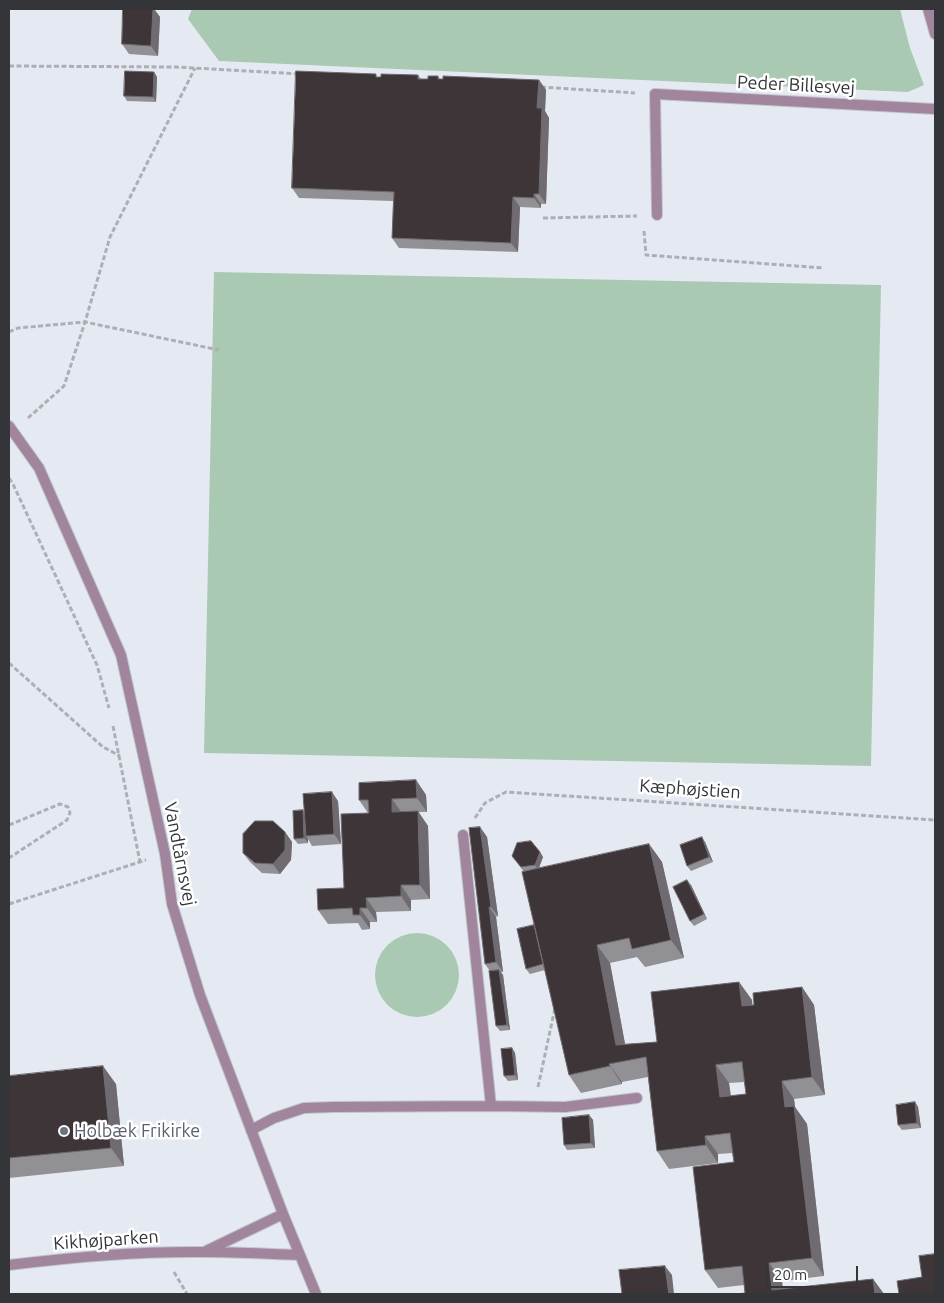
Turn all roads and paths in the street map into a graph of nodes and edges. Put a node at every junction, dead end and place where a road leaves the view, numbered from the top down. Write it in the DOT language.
graph roads {
  1 [pos="928,9"];
  2 [pos="935,34"];
  3 [pos="9,66"];
  4 [pos="195,68"];
  5 [pos="303,74"];
  6 [pos="538,87"];
  7 [pos="655,94"];
  8 [pos="935,109"];
  9 [pos="642,215"];
  10 [pos="657,215"];
  11 [pos="543,218"];
  12 [pos="824,268"];
  13 [pos="86,322"];
  14 [pos="9,332"];
  15 [pos="219,350"];
  16 [pos="11,429"];
  17 [pos="9,478"];
  18 [pos="9,662"];
  19 [pos="110,711"];
  20 [pos="111,720"];
  21 [pos="143,751"];
  22 [pos="119,756"];
  23 [pos="935,820"];
  24 [pos="9,825"];
  25 [pos="462,835"];
  26 [pos="165,854"];
  27 [pos="9,858"];
  28 [pos="140,862"];
  29 [pos="9,904"];
  30 [pos="556,1002"];
  31 [pos="637,1098"];
  32 [pos="491,1106"];
  33 [pos="533,1107"];
  34 [pos="251,1130"];
  35 [pos="283,1214"];
  36 [pos="205,1252"];
  37 [pos="300,1255"];
  38 [pos="9,1265"];
  39 [pos="316,1294"];
  1 -- 2 [label="street"];
  3 -- 4 [label="path"];
  4 -- 5 [label="path"];
  4 -- 13 [label="path"];
  6 -- 7 [label="path"];
  7 -- 8 [label="street, Peder Billesvej"];
  7 -- 10 [label="street"];
  9 -- 10 [label="path"];
  9 -- 11 [label="path"];
  9 -- 12 [label="path"];
  13 -- 14 [label="path"];
  13 -- 15 [label="path"];
  13 -- 16 [label="path"];
  16 -- 21 [label="street, Vandtårnsvej"];
  17 -- 19 [label="path"];
  18 -- 22 [label="path"];
  20 -- 22 [label="path"];
  21 -- 22 [label="path"];
  21 -- 26 [label="street, Vandtårnsvej"];
  22 -- 28 [label="path"];
  23 -- 25 [label="path, Kæphøjstien"];
  24 -- 27 [label="path"];
  25 -- 32 [label="street"];
  26 -- 28 [label="path"];
  26 -- 34 [label="street, Vandtårnsvej"];
  28 -- 29 [label="path"];
  30 -- 33 [label="path"];
  31 -- 33 [label="street"];
  32 -- 33 [label="street"];
  32 -- 34 [label="street"];
  34 -- 35 [label="street, Vandtårnsvej"];
  35 -- 36 [label="street, Kikhøjparken"];
  35 -- 37 [label="street, Vandtårnsvej"];
  36 -- 37 [label="street, Kikhøjparken"];
  36 -- 38 [label="street, Kikhøjparken"];
  37 -- 39 [label="street, Vandtårnsvej"];
}
